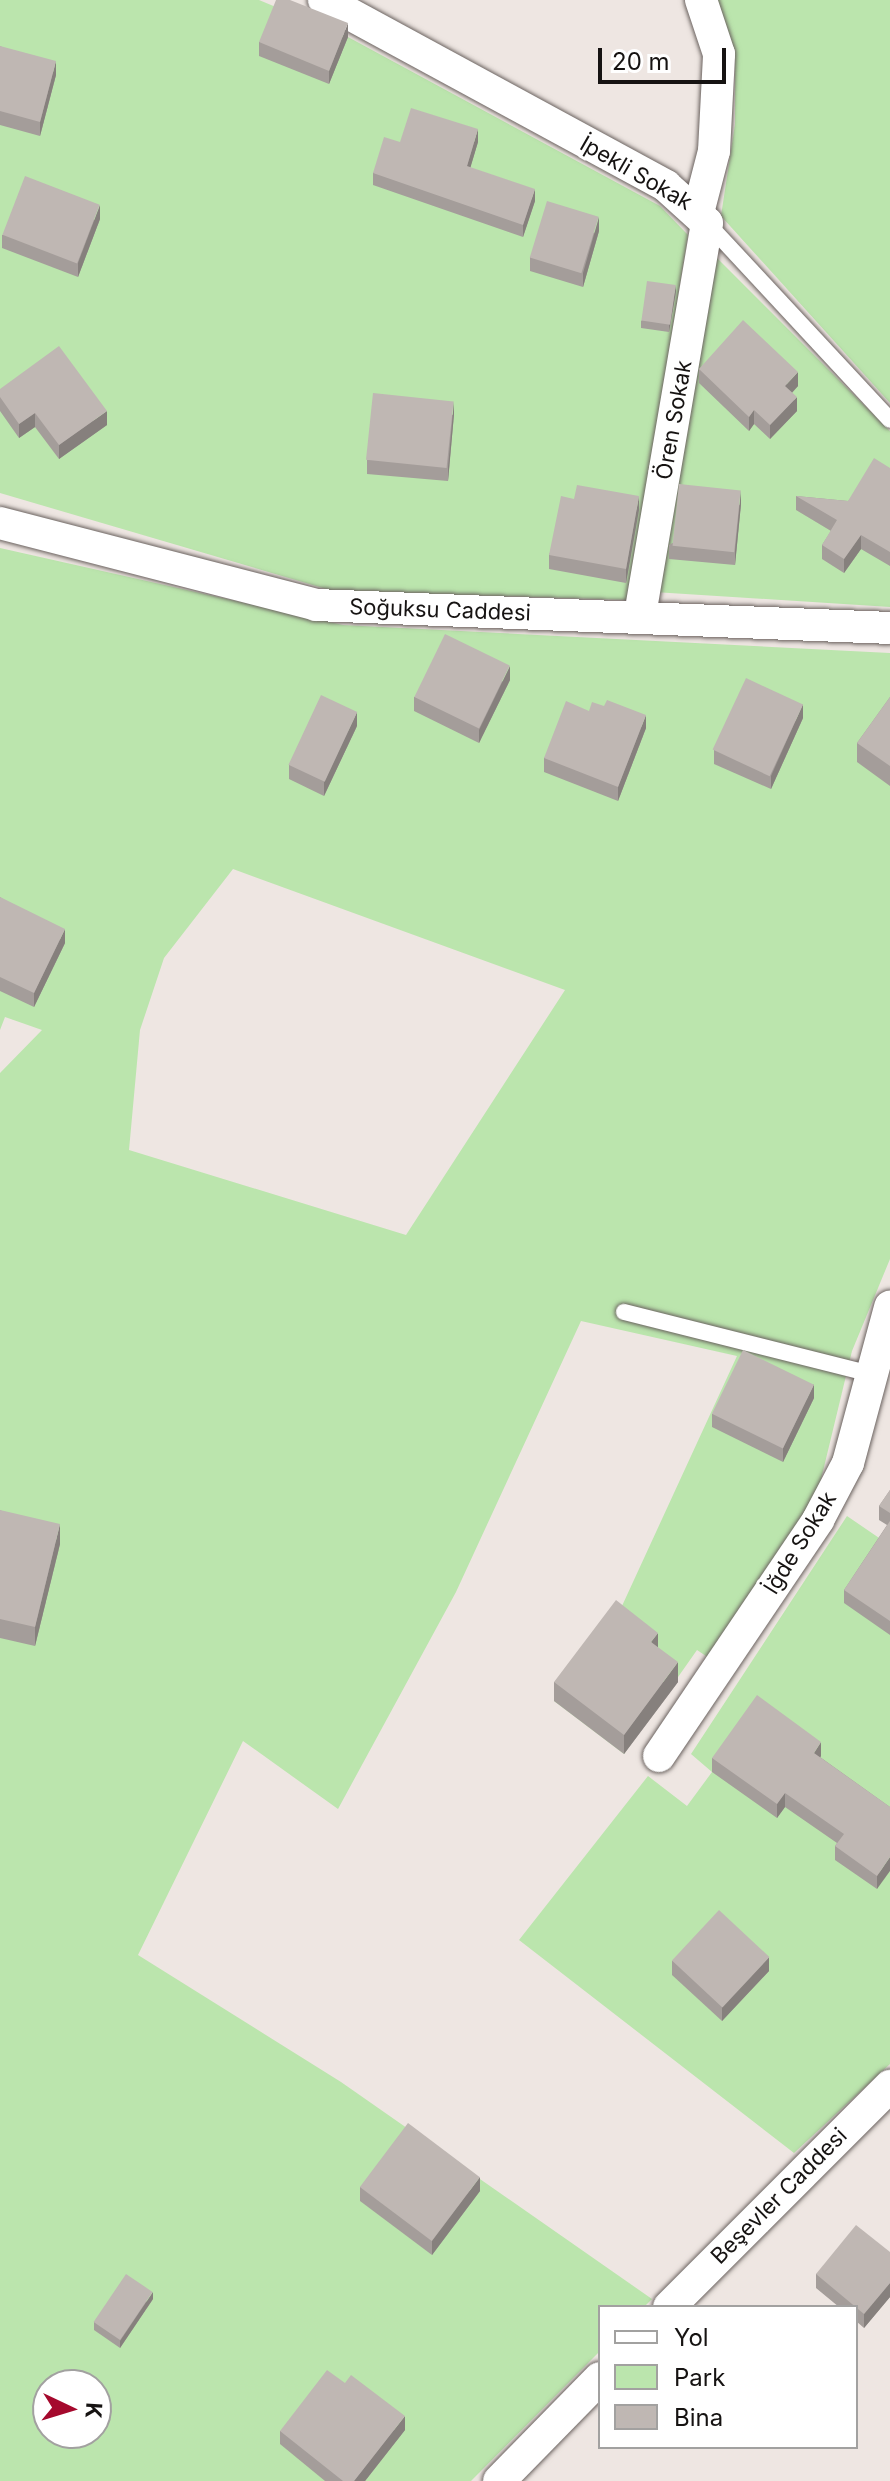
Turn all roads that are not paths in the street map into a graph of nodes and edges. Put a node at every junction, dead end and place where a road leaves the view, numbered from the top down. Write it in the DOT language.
graph roads {
  1 [pos="324,0"];
  2 [pos="701,0"];
  3 [pos="703,216"];
  4 [pos="890,420"];
  5 [pos="0,523"];
  6 [pos="640,616"];
  7 [pos="890,628"];
  8 [pos="890,1307"];
  9 [pos="624,1312"];
  10 [pos="874,1375"];
  11 [pos="659,1756"];
  12 [pos="890,2086"];
  13 [pos="671,2305"];
  14 [pos="598,2380"];
  15 [pos="499,2481"];
  1 -- 3 [label="street, İpekli Sokak"];
  2 -- 3 [label="street, Ören Sokak"];
  3 -- 4 [label="lane, İpekli Sokak"];
  3 -- 6 [label="street, Ören Sokak"];
  5 -- 6 [label="street, Soğuksu Caddesi"];
  6 -- 7 [label="street, Soğuksu Caddesi"];
  8 -- 10 [label="street, İğde Sokak"];
  9 -- 10 [label="lane"];
  10 -- 11 [label="street, İğde Sokak"];
  12 -- 13 [label="street, Beşevler Caddesi"];
  14 -- 15 [label="street"];
}
